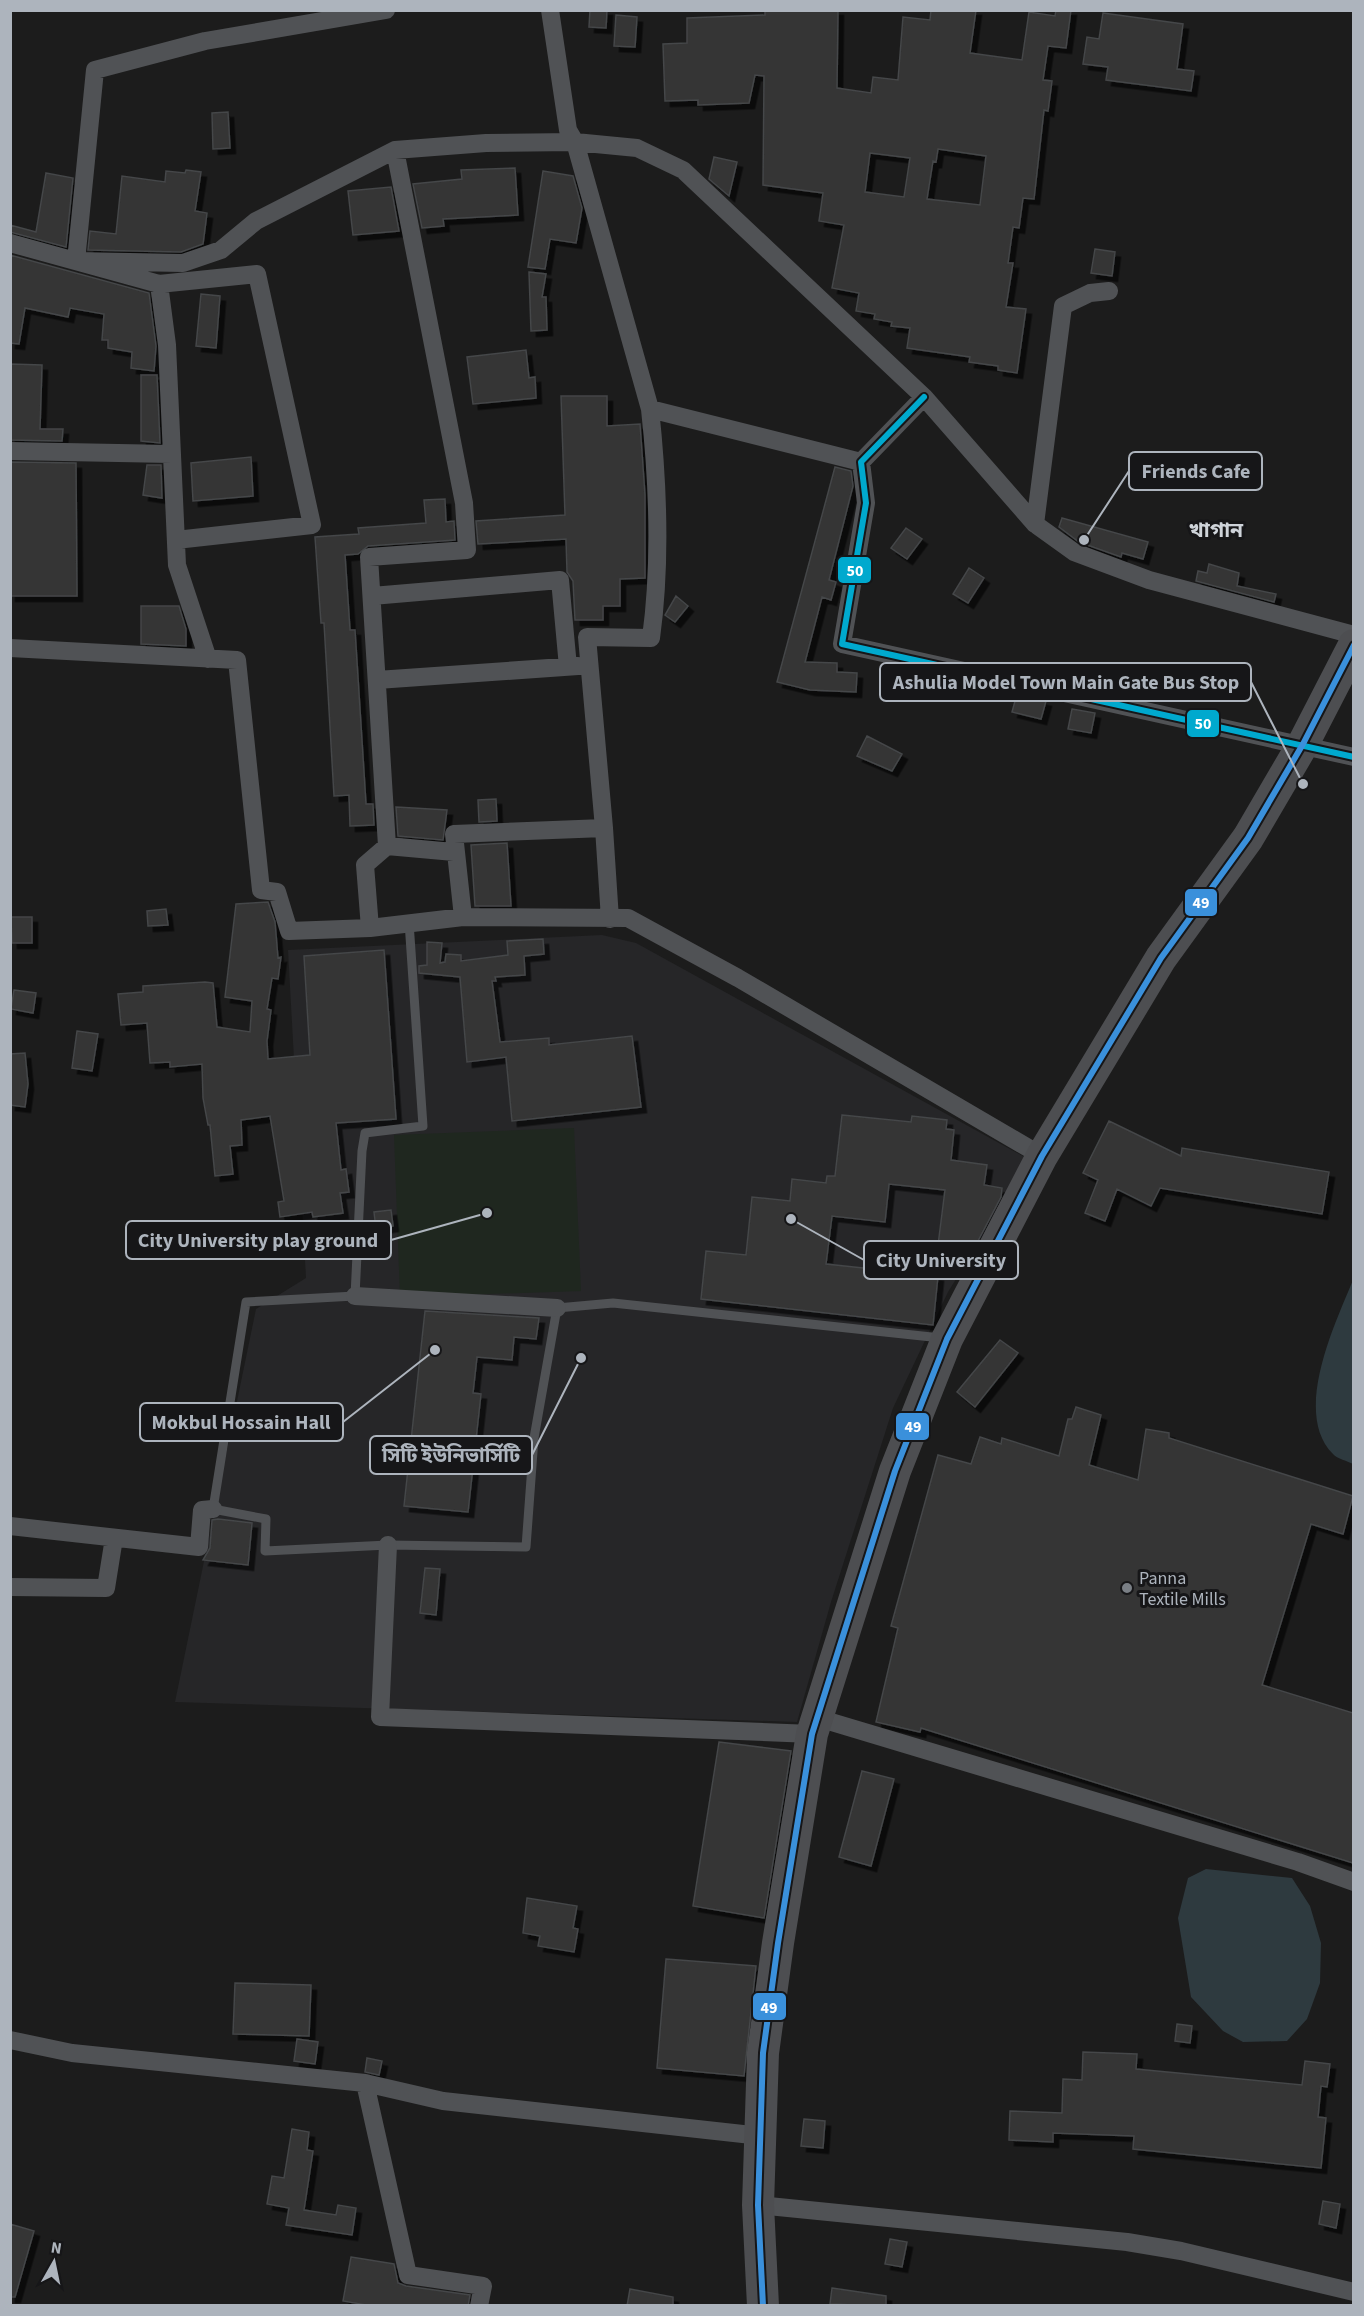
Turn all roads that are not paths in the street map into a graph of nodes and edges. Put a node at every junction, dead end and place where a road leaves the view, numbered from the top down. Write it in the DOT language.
graph roads {
  1 [pos="386,10"];
  2 [pos="550,10"];
  3 [pos="575,142"];
  4 [pos="395,150"];
  5 [pos="10,243"];
  6 [pos="76,261"];
  7 [pos="159,284"];
  8 [pos="1109,291"];
  9 [pos="924,397"];
  10 [pos="650,409"];
  11 [pos="10,451"];
  12 [pos="172,454"];
  13 [pos="861,462"];
  14 [pos="1035,524"];
  15 [pos="176,540"];
  16 [pos="372,596"];
  17 [pos="1353,634"];
  18 [pos="1353,645"];
  19 [pos="10,648"];
  20 [pos="208,659"];
  21 [pos="590,666"];
  22 [pos="568,667"];
  23 [pos="377,680"];
  24 [pos="1303,744"];
  25 [pos="1353,757"];
  26 [pos="604,828"];
  27 [pos="387,846"];
  28 [pos="454,852"];
  29 [pos="463,917"];
  30 [pos="610,919"];
  31 [pos="409,922"];
  32 [pos="370,928"];
  33 [pos="1042,1156"];
  34 [pos="355,1296"];
  35 [pos="557,1308"];
  36 [pos="946,1339"];
  37 [pos="213,1509"];
  38 [pos="10,1526"];
  39 [pos="114,1538"];
  40 [pos="388,1545"];
  41 [pos="10,1587"];
  42 [pos="815,1726"];
  43 [pos="1353,1882"];
  44 [pos="10,2040"];
  45 [pos="365,2083"];
  46 [pos="760,2136"];
  47 [pos="758,2205"];
  48 [pos="1353,2292"];
  49 [pos="479,2306"];
  50 [pos="763,2306"];
  1 -- 6 [label="street"];
  2 -- 3 [label="street"];
  3 -- 4 [label="street"];
  3 -- 9 [label="street"];
  3 -- 10 [label="street"];
  4 -- 6 [label="street"];
  4 -- 16 [label="street"];
  5 -- 6 [label="street"];
  6 -- 7 [label="street"];
  7 -- 12 [label="street"];
  7 -- 15 [label="street"];
  8 -- 14 [label="street"];
  9 -- 13 [label="street"];
  9 -- 14 [label="street"];
  10 -- 13 [label="street"];
  10 -- 21 [label="street"];
  11 -- 12 [label="street"];
  12 -- 15 [label="street"];
  13 -- 24 [label="street"];
  14 -- 17 [label="street"];
  15 -- 20 [label="street"];
  16 -- 22 [label="street"];
  16 -- 23 [label="street"];
  18 -- 24 [label="highway"];
  19 -- 20 [label="street"];
  20 -- 32 [label="street"];
  21 -- 22 [label="street"];
  21 -- 26 [label="street"];
  22 -- 23 [label="street"];
  23 -- 27 [label="street"];
  24 -- 25 [label="street"];
  24 -- 33 [label="highway"];
  26 -- 28 [label="street"];
  26 -- 30 [label="street"];
  27 -- 28 [label="street"];
  27 -- 32 [label="street"];
  28 -- 29 [label="street"];
  29 -- 30 [label="street"];
  29 -- 31 [label="street"];
  30 -- 33 [label="street"];
  31 -- 32 [label="street"];
  31 -- 34 [label="lane"];
  33 -- 36 [label="highway"];
  34 -- 35 [label="street"];
  34 -- 37 [label="lane"];
  35 -- 36 [label="lane"];
  35 -- 40 [label="lane"];
  36 -- 42 [label="highway"];
  37 -- 39 [label="street"];
  37 -- 40 [label="lane"];
  38 -- 39 [label="street"];
  39 -- 41 [label="street"];
  40 -- 42 [label="street"];
  42 -- 43 [label="street"];
  42 -- 46 [label="highway"];
  44 -- 45 [label="street"];
  45 -- 46 [label="street"];
  45 -- 49 [label="street"];
  46 -- 47 [label="highway"];
  47 -- 48 [label="street"];
  47 -- 50 [label="highway"];
}
